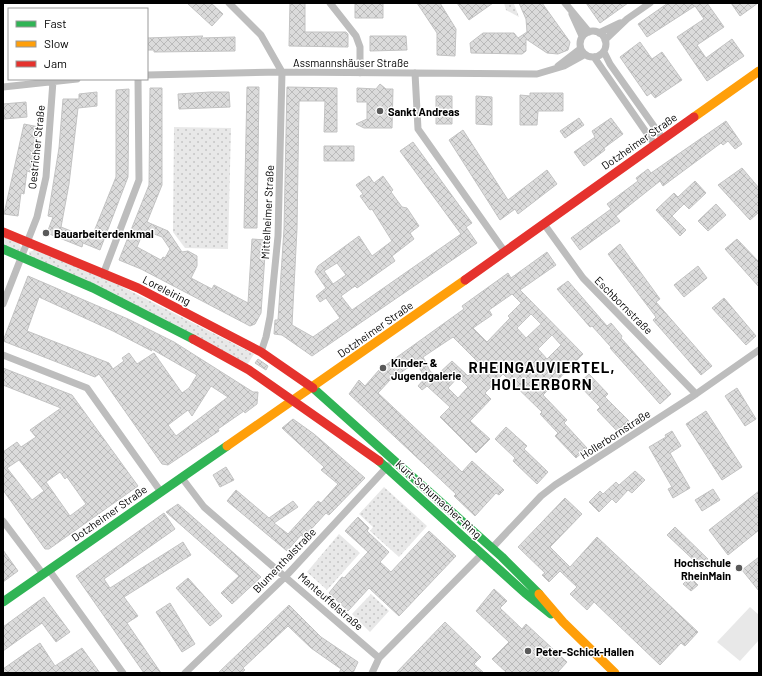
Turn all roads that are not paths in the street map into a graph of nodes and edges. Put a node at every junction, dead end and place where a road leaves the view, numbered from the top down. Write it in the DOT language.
graph roads {
  1 [pos="229,3"];
  2 [pos="330,3"];
  3 [pos="565,3"];
  4 [pos="650,3"];
  5 [pos="571,12"];
  6 [pos="627,19"];
  7 [pos="589,32"];
  8 [pos="599,33"];
  9 [pos="582,36"];
  10 [pos="605,40"];
  11 [pos="582,52"];
  12 [pos="604,52"];
  13 [pos="594,57"];
  14 [pos="759,71"];
  15 [pos="282,72"];
  16 [pos="360,73"];
  17 [pos="415,73"];
  18 [pos="148,75"];
  19 [pos="66,80"];
  20 [pos="138,80"];
  21 [pos="54,81"];
  22 [pos="3,87"];
  23 [pos="663,139"];
  24 [pos="655,145"];
  25 [pos="544,224"];
  26 [pos="3,232"];
  27 [pos="27,242"];
  28 [pos="3,249"];
  29 [pos="505,252"];
  30 [pos="21,256"];
  31 [pos="104,272"];
  32 [pos="3,304"];
  33 [pos="759,350"];
  34 [pos="261,352"];
  35 [pos="3,355"];
  36 [pos="312,387"];
  37 [pos="696,394"];
  38 [pos="293,401"];
  39 [pos="395,459"];
  40 [pos="387,468"];
  41 [pos="182,478"];
  42 [pos="161,492"];
  43 [pos="3,521"];
  44 [pos="492,548"];
  45 [pos="482,554"];
  46 [pos="46,572"];
  47 [pos="286,576"];
  48 [pos="3,602"];
  49 [pos="563,622"];
  50 [pos="379,658"];
  51 [pos="123,673"];
  52 [pos="185,673"];
  53 [pos="372,673"];
  54 [pos="615,673"];
  1 -- 15 [label="street"];
  2 -- 16 [label="street"];
  3 -- 5 [label="street"];
  4 -- 6 [label="street"];
  5 -- 7 [label="street"];
  5 -- 9 [label="street"];
  6 -- 8 [label="street"];
  6 -- 10 [label="street"];
  7 -- 8 [label="street"];
  7 -- 9 [label="street"];
  8 -- 10 [label="street"];
  9 -- 11 [label="street"];
  10 -- 12 [label="street"];
  11 -- 13 [label="street"];
  11 -- 17 [label="street, Assmannshäuser Straße"];
  12 -- 13 [label="street"];
  12 -- 23 [label="street"];
  13 -- 24 [label="street"];
  14 -- 23 [label="main road, Dotzheimer Straße"];
  15 -- 16 [label="street, Assmannshäuser Straße"];
  15 -- 18 [label="street, Assmannshäuser Straße"];
  15 -- 34 [label="street, Mittelheimer Straße"];
  16 -- 17 [label="street, Assmannshäuser Straße"];
  17 -- 29 [label="street"];
  19 -- 21 [label="street"];
  20 -- 31 [label="street"];
  21 -- 22 [label="street"];
  21 -- 27 [label="street, Oestricher Straße"];
  23 -- 24 [label="main road, Dotzheimer Straße"];
  24 -- 25 [label="main road, Dotzheimer Straße"];
  25 -- 29 [label="main road, Dotzheimer Straße"];
  25 -- 37 [label="street, Eschbornstraße"];
  26 -- 27 [label="main road, Loreleiring"];
  27 -- 30 [label="street, Oestricher Straße"];
  27 -- 31 [label="main road, Loreleiring"];
  28 -- 30 [label="main road"];
  29 -- 36 [label="main road, Dotzheimer Straße"];
  30 -- 32 [label="street, Oestricher Straße"];
  30 -- 38 [label="main road"];
  31 -- 34 [label="main road, Loreleiring"];
  33 -- 37 [label="street, Hollerbornstraße"];
  34 -- 36 [label="main road, Loreleiring"];
  35 -- 42 [label="street"];
  36 -- 38 [label="main road, Dotzheimer Straße"];
  36 -- 39 [label="main road, Kurt-Schumacher-Ring"];
  37 -- 44 [label="street, Hollerbornstraße"];
  38 -- 40 [label="main road, Kurt-Schumacher-Ring"];
  38 -- 41 [label="main road, Dotzheimer Straße"];
  39 -- 40 [label="street, Blumenthalstraße"];
  39 -- 44 [label="main road, Kurt-Schumacher-Ring"];
  40 -- 45 [label="main road, Kurt-Schumacher-Ring"];
  40 -- 47 [label="street, Blumenthalstraße"];
  41 -- 42 [label="main road, Dotzheimer Straße"];
  41 -- 47 [label="street, Manteuffelstraße"];
  42 -- 46 [label="main road, Dotzheimer Straße"];
  43 -- 46 [label="street"];
  44 -- 49 [label="main road, Kurt-Schumacher-Ring"];
  45 -- 49 [label="main road, Kurt-Schumacher-Ring"];
  45 -- 50 [label="street"];
  46 -- 48 [label="main road, Dotzheimer Straße"];
  46 -- 51 [label="street"];
  47 -- 50 [label="street, Manteuffelstraße"];
  47 -- 52 [label="street, Blumenthalstraße"];
  49 -- 54 [label="main road, Kurt-Schumacher-Ring"];
  50 -- 53 [label="street"];
}
